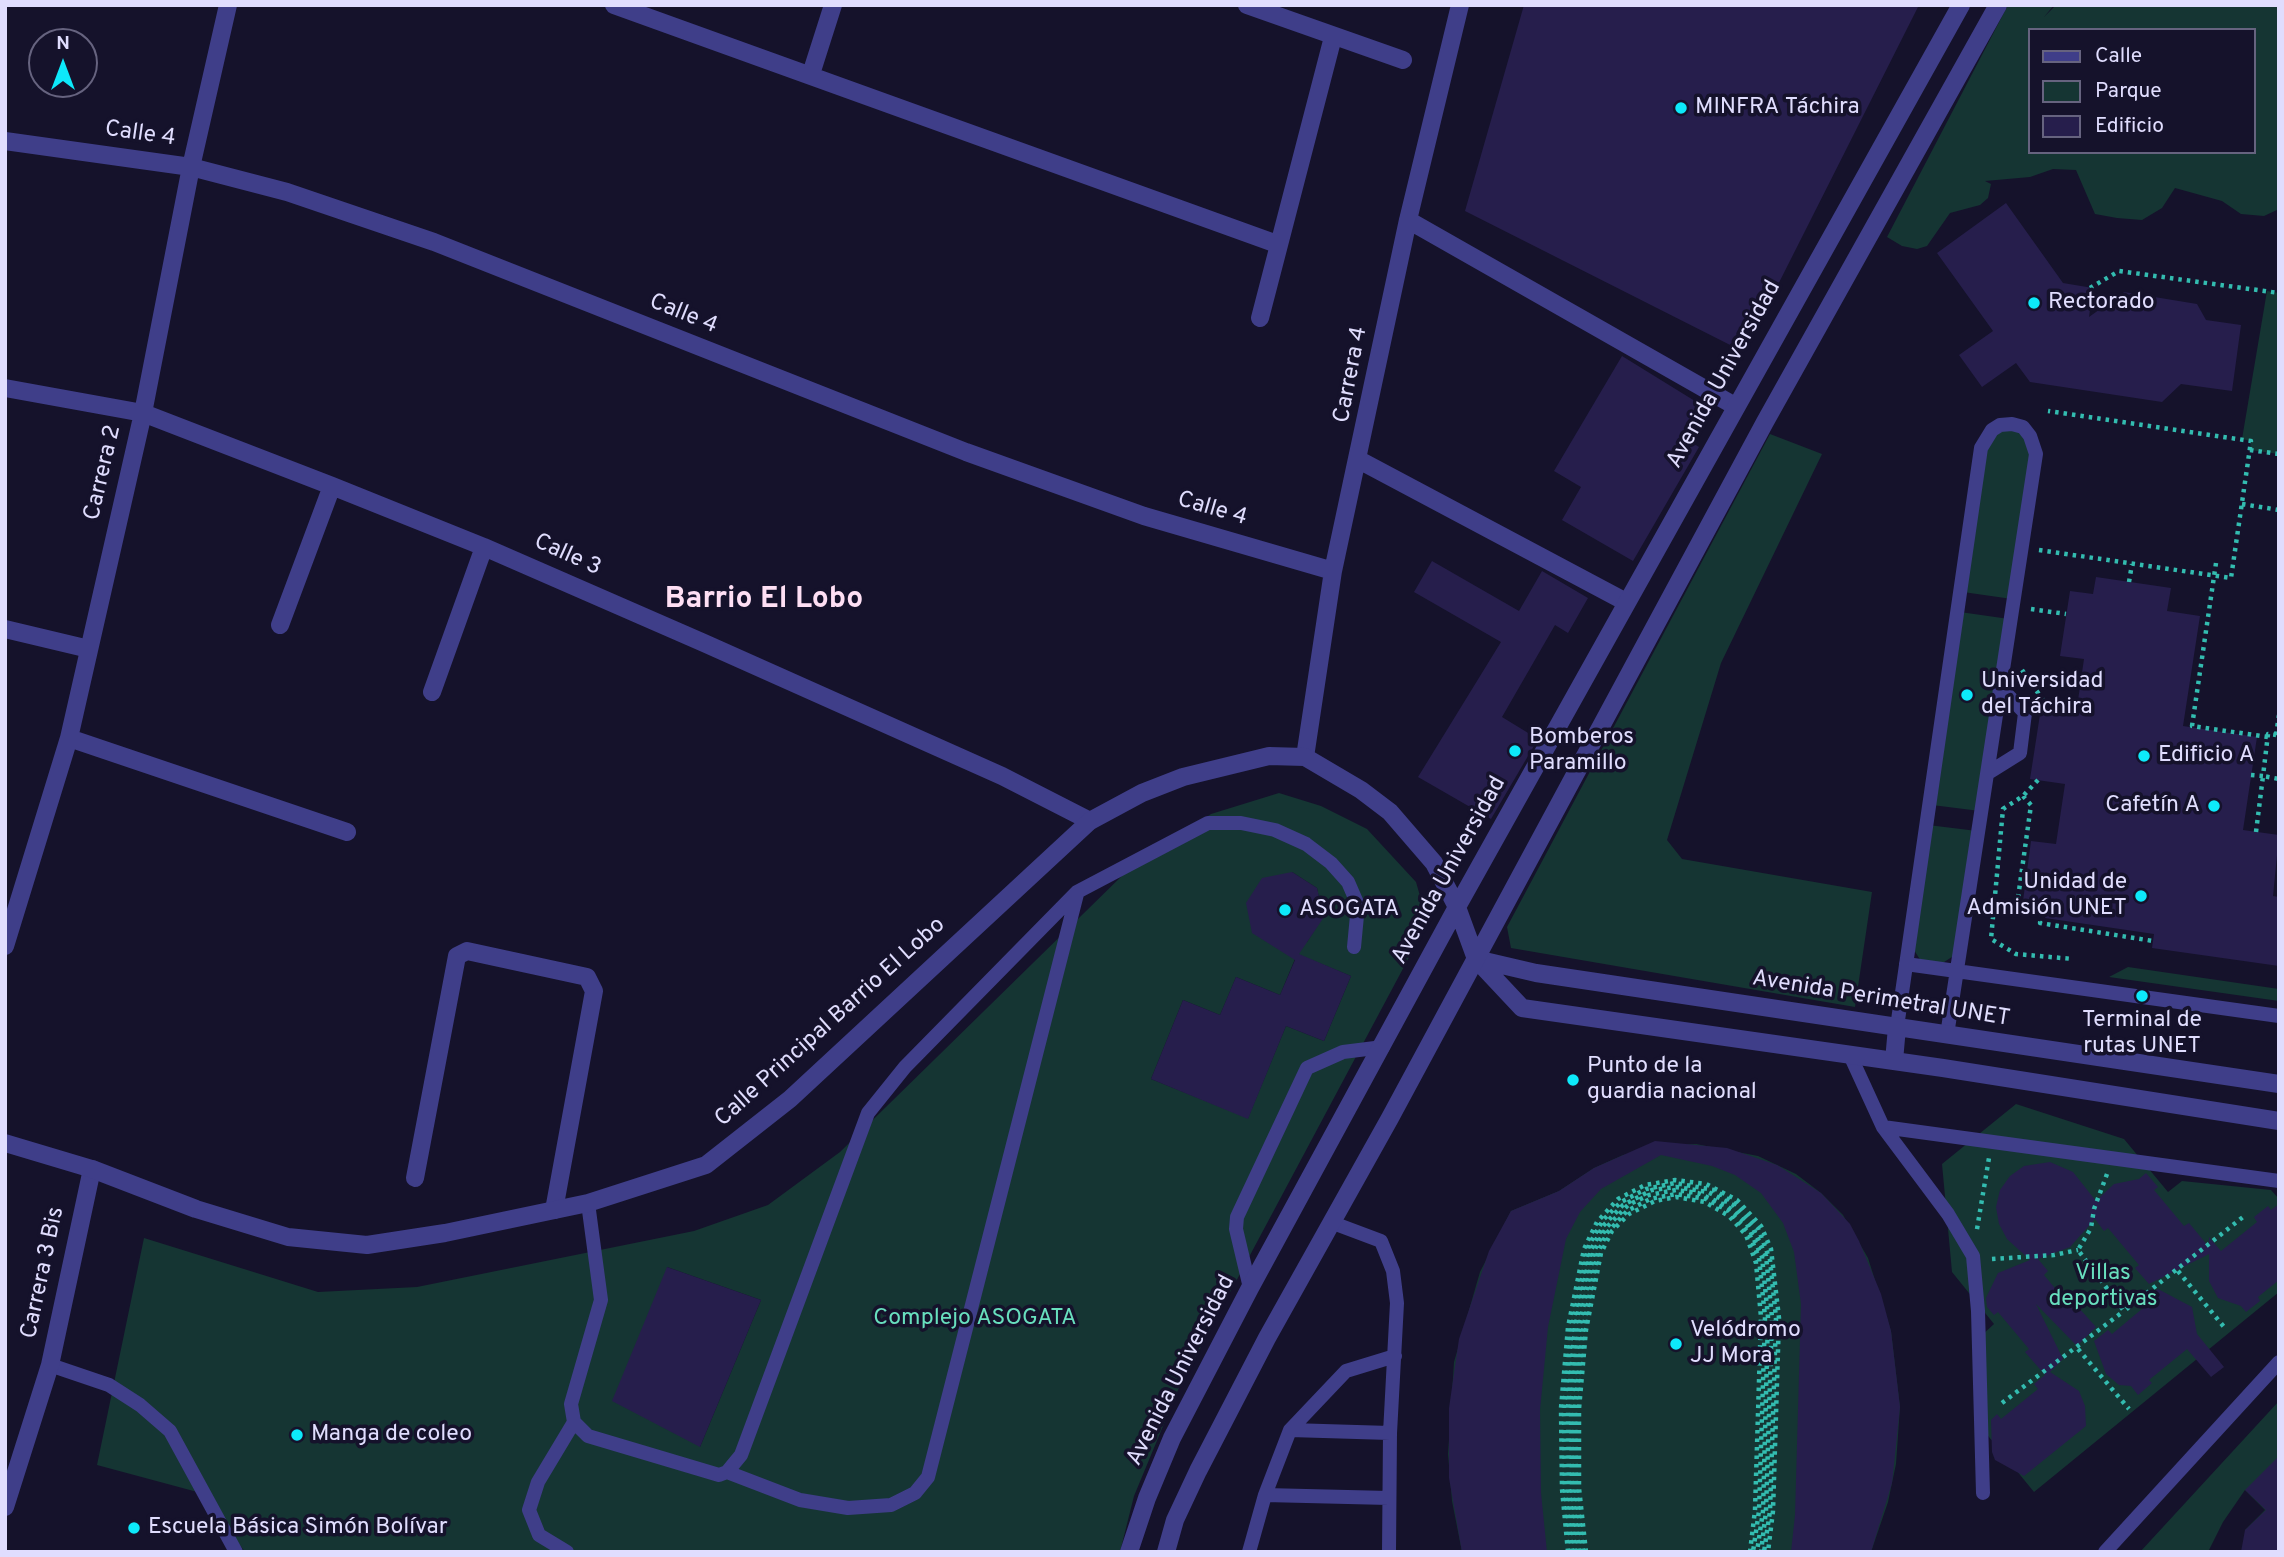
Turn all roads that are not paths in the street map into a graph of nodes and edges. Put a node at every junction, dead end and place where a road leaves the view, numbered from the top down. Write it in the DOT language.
graph roads {
  1 [pos="228,5"];
  2 [pos="614,5"];
  3 [pos="833,5"];
  4 [pos="1247,5"];
  5 [pos="1461,5"];
  6 [pos="1961,5"];
  7 [pos="1998,5"];
  8 [pos="1333,37"];
  9 [pos="1403,60"];
  10 [pos="811,74"];
  11 [pos="5,141"];
  12 [pos="191,167"];
  13 [pos="1408,220"];
  14 [pos="1276,244"];
  15 [pos="1259,318"];
  16 [pos="5,388"];
  17 [pos="1735,406"];
  18 [pos="144,413"];
  19 [pos="1359,460"];
  20 [pos="332,486"];
  21 [pos="484,547"];
  22 [pos="1333,571"];
  23 [pos="1626,602"];
  24 [pos="281,625"];
  25 [pos="5,629"];
  26 [pos="89,649"];
  27 [pos="2001,688"];
  28 [pos="432,692"];
  29 [pos="69,738"];
  30 [pos="1305,757"];
  31 [pos="1988,773"];
  32 [pos="1090,821"];
  33 [pos="347,832"];
  34 [pos="1077,892"];
  35 [pos="1457,907"];
  36 [pos="5,946"];
  37 [pos="1354,947"];
  38 [pos="1476,959"];
  39 [pos="1906,964"];
  40 [pos="1957,971"];
  41 [pos="2279,1016"];
  42 [pos="1897,1027"];
  43 [pos="1947,1035"];
  44 [pos="1383,1047"];
  45 [pos="1850,1055"];
  46 [pos="1894,1061"];
  47 [pos="1942,1068"];
  48 [pos="2279,1084"];
  49 [pos="2279,1121"];
  50 [pos="1883,1127"];
  51 [pos="5,1143"];
  52 [pos="92,1168"];
  53 [pos="415,1178"];
  54 [pos="2279,1181"];
  55 [pos="588,1203"];
  56 [pos="554,1210"];
  57 [pos="1333,1223"];
  58 [pos="1251,1289"];
  59 [pos="1395,1356"];
  60 [pos="2279,1362"];
  61 [pos="50,1364"];
  62 [pos="574,1422"];
  63 [pos="1290,1430"];
  64 [pos="1390,1433"];
  65 [pos="727,1472"];
  66 [pos="1983,1493"];
  67 [pos="1265,1495"];
  68 [pos="1389,1497"];
  69 [pos="5,1507"];
  70 [pos="236,1552"];
  71 [pos="567,1552"];
  72 [pos="1129,1552"];
  73 [pos="1166,1552"];
  74 [pos="1249,1552"];
  75 [pos="1389,1552"];
  76 [pos="2105,1552"];
  1 -- 12 [label="street, Carrera 2"];
  2 -- 10 [label="street"];
  3 -- 10 [label="street"];
  4 -- 8 [label="street"];
  5 -- 13 [label="street, Carrera 4"];
  6 -- 17 [label="street, Avenida Universidad"];
  7 -- 38 [label="street"];
  8 -- 9 [label="street"];
  8 -- 14 [label="street"];
  10 -- 14 [label="street"];
  11 -- 12 [label="street, Calle 4"];
  12 -- 18 [label="street, Carrera 2"];
  12 -- 22 [label="street, Calle 4"];
  13 -- 17 [label="street"];
  13 -- 19 [label="street, Carrera 4"];
  14 -- 15 [label="street"];
  16 -- 18 [label="street, Calle 3"];
  17 -- 23 [label="street, Avenida Universidad"];
  18 -- 20 [label="street, Calle 3"];
  18 -- 26 [label="street, Carrera 2"];
  19 -- 22 [label="street, Carrera 4"];
  19 -- 23 [label="street"];
  20 -- 21 [label="street, Calle 3"];
  20 -- 24 [label="street"];
  21 -- 28 [label="street"];
  21 -- 32 [label="street, Calle 3"];
  22 -- 30 [label="street, Carrera 4"];
  23 -- 35 [label="street, Avenida Universidad"];
  25 -- 26 [label="street"];
  26 -- 29 [label="street, Carrera 2"];
  27 -- 31 [label="lane"];
  27 -- 31 [label="lane"];
  27 -- 39 [label="lane"];
  29 -- 33 [label="street"];
  29 -- 36 [label="street, Carrera 2"];
  30 -- 32 [label="street, Calle Principal Barrio El Lobo"];
  30 -- 35 [label="street, Calle Principal Barrio El Lobo"];
  31 -- 40 [label="lane"];
  32 -- 55 [label="street, Calle Principal Barrio El Lobo"];
  34 -- 37 [label="lane"];
  34 -- 65 [label="lane"];
  34 -- 65 [label="lane"];
  35 -- 38 [label="street, Calle Principal Barrio El Lobo"];
  35 -- 44 [label="street, Avenida Universidad"];
  38 -- 42 [label="street, Avenida Perimetral UNET"];
  38 -- 45 [label="street"];
  38 -- 57 [label="street"];
  39 -- 40 [label="lane"];
  39 -- 42 [label="lane"];
  40 -- 41 [label="lane"];
  40 -- 43 [label="lane"];
  42 -- 43 [label="street, Avenida Perimetral UNET"];
  42 -- 46 [label="street"];
  43 -- 47 [label="street"];
  43 -- 48 [label="street, Avenida Perimetral UNET"];
  44 -- 58 [label="street, Avenida Universidad"];
  44 -- 58 [label="lane"];
  45 -- 46 [label="street"];
  45 -- 50 [label="lane"];
  46 -- 47 [label="street"];
  47 -- 49 [label="street"];
  50 -- 54 [label="lane"];
  50 -- 66 [label="lane"];
  51 -- 52 [label="street, Calle Principal Barrio El Lobo"];
  52 -- 56 [label="street, Calle Principal Barrio El Lobo"];
  52 -- 61 [label="street, Carrera 3 Bis"];
  53 -- 56 [label="street"];
  55 -- 56 [label="street, Calle Principal Barrio El Lobo"];
  55 -- 62 [label="lane"];
  57 -- 59 [label="lane"];
  57 -- 73 [label="street"];
  58 -- 72 [label="street, Avenida Universidad"];
  59 -- 63 [label="lane"];
  59 -- 64 [label="lane"];
  60 -- 76 [label="lane"];
  61 -- 69 [label="street, Carrera 3 Bis"];
  61 -- 70 [label="lane"];
  62 -- 65 [label="lane"];
  62 -- 71 [label="lane"];
  63 -- 64 [label="lane"];
  63 -- 67 [label="lane"];
  64 -- 68 [label="lane"];
  67 -- 68 [label="lane"];
  67 -- 74 [label="lane"];
  68 -- 75 [label="lane"];
}
